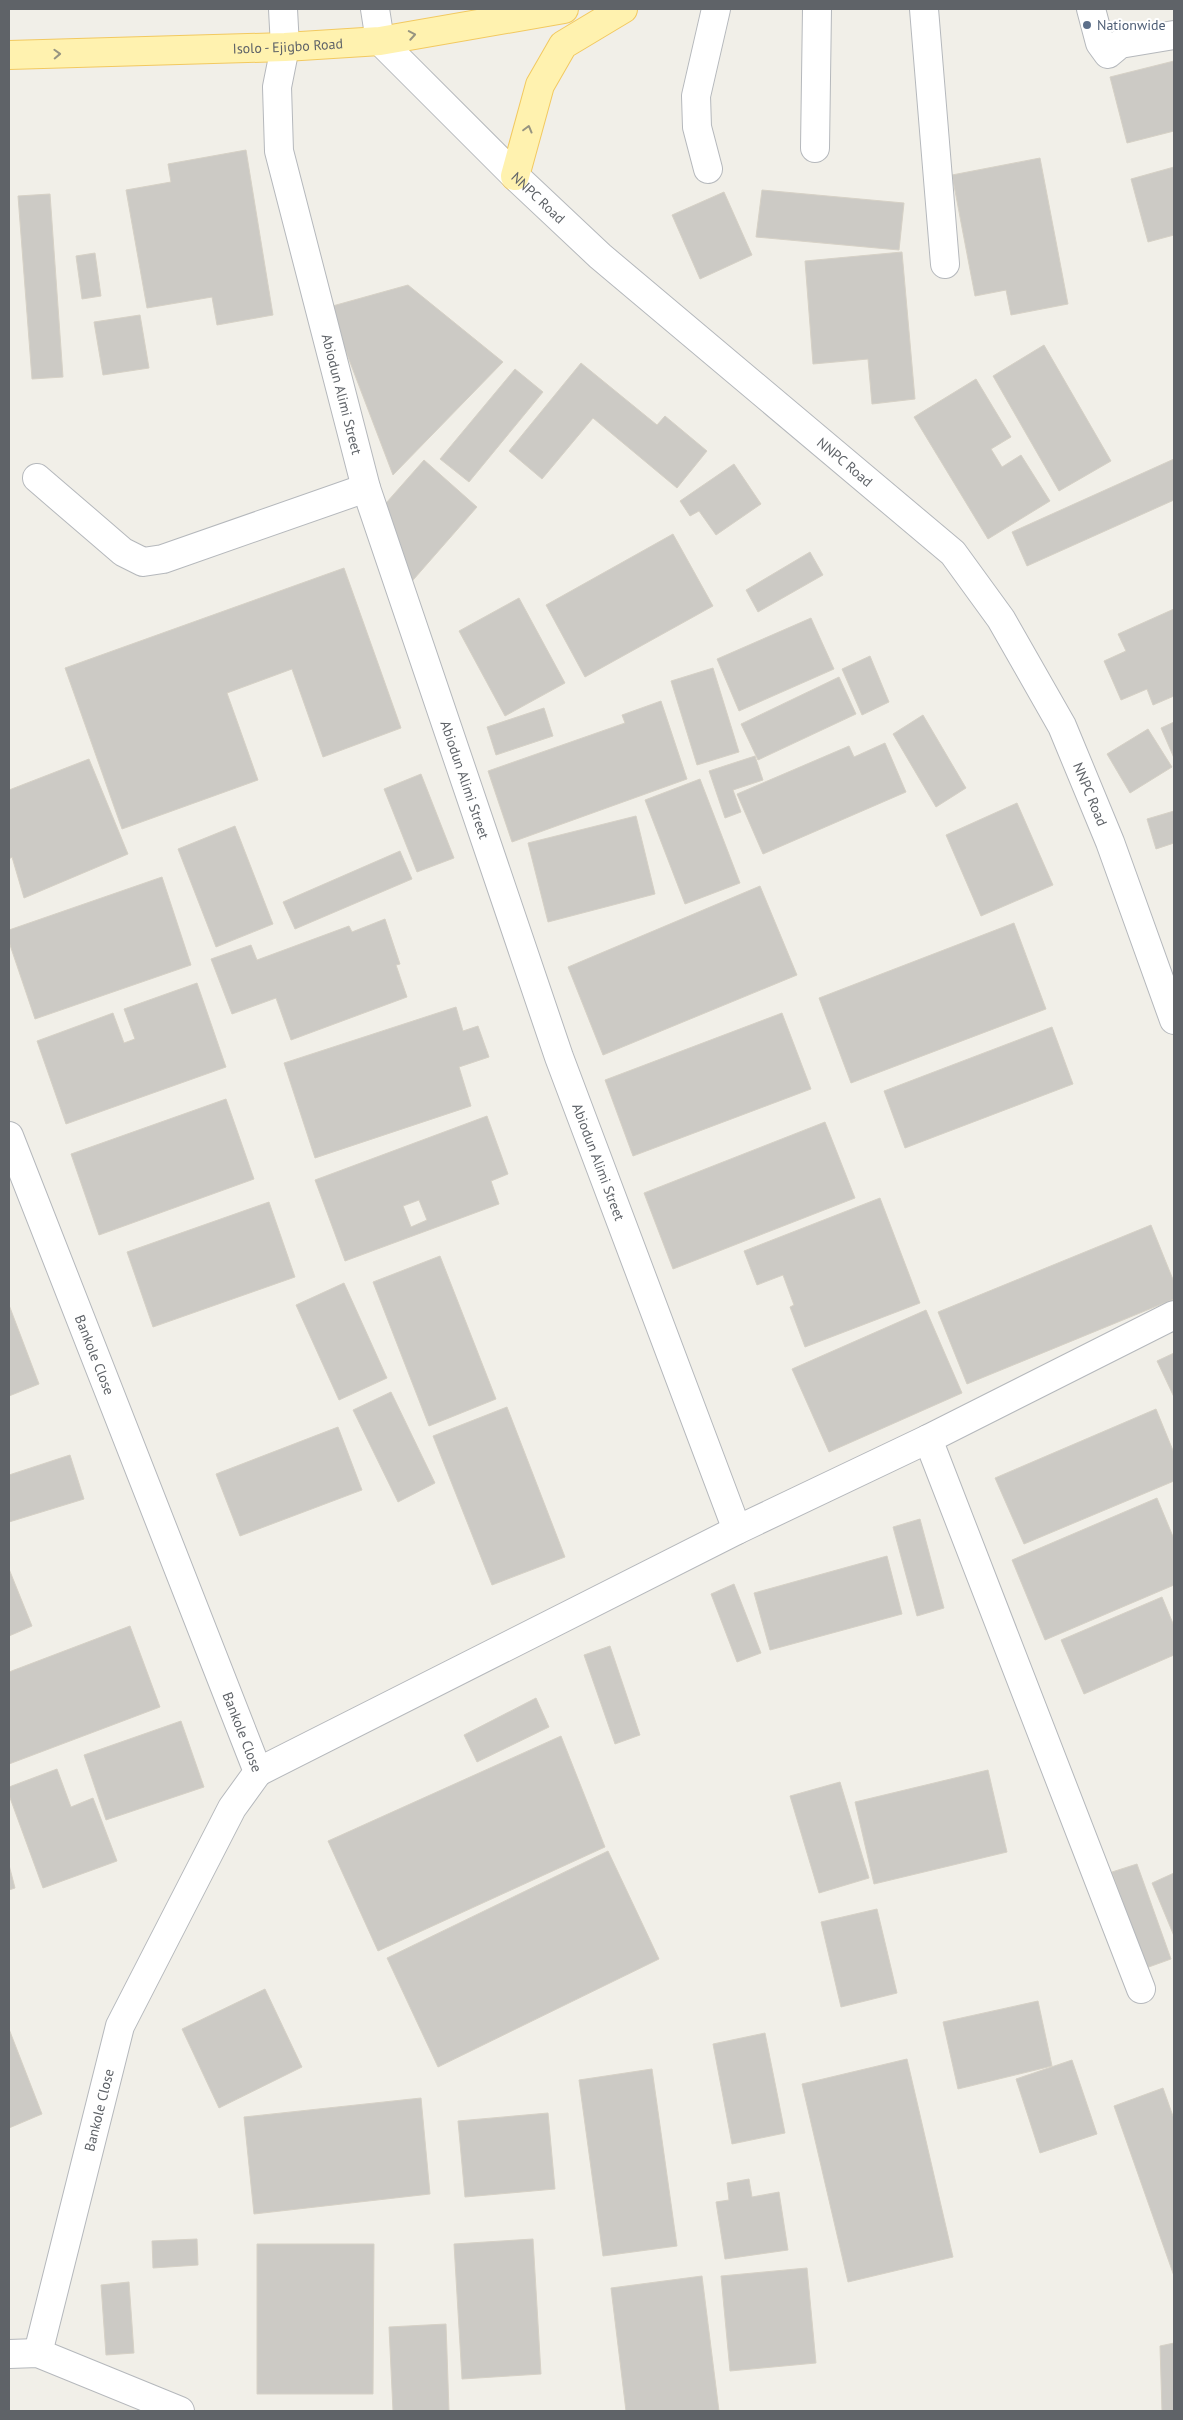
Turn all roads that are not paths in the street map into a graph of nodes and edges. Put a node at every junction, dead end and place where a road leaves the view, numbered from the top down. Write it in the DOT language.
graph roads {
  1 [pos="282,9"];
  2 [pos="375,9"];
  3 [pos="564,9"];
  4 [pos="623,9"];
  5 [pos="716,9"];
  6 [pos="817,9"];
  7 [pos="924,9"];
  8 [pos="1091,9"];
  9 [pos="1174,36"];
  10 [pos="380,40"];
  11 [pos="285,47"];
  12 [pos="9,55"];
  13 [pos="816,148"];
  14 [pos="708,168"];
  15 [pos="515,176"];
  16 [pos="945,264"];
  17 [pos="37,478"];
  18 [pos="366,488"];
  19 [pos="1174,1020"];
  20 [pos="9,1136"];
  21 [pos="1174,1315"];
  22 [pos="928,1439"];
  23 [pos="737,1530"];
  24 [pos="258,1772"];
  25 [pos="1141,1989"];
  26 [pos="38,2353"];
  27 [pos="9,2354"];
  28 [pos="180,2411"];
  1 -- 11 [label="street, Abiodun Alimi Street"];
  2 -- 10 [label="street"];
  10 -- 3 [label="main road, Isolo - Ejigbo Road, one-way"];
  15 -- 4 [label="main road, one-way"];
  5 -- 14 [label="street"];
  6 -- 13 [label="street"];
  7 -- 16 [label="street"];
  8 -- 9 [label="street"];
  10 -- 11 [label="main road, Isolo - Ejigbo Road"];
  10 -- 15 [label="street, NNPC Road"];
  12 -- 11 [label="main road, Isolo - Ejigbo Road, one-way"];
  11 -- 18 [label="street, Abiodun Alimi Street"];
  15 -- 19 [label="street, NNPC Road"];
  17 -- 18 [label="street"];
  18 -- 23 [label="street, Abiodun Alimi Street"];
  20 -- 24 [label="street, Bankole Close"];
  21 -- 22 [label="street"];
  22 -- 23 [label="street"];
  22 -- 25 [label="street"];
  23 -- 24 [label="street"];
  24 -- 26 [label="street, Bankole Close"];
  26 -- 27 [label="street"];
  26 -- 28 [label="street"];
}
